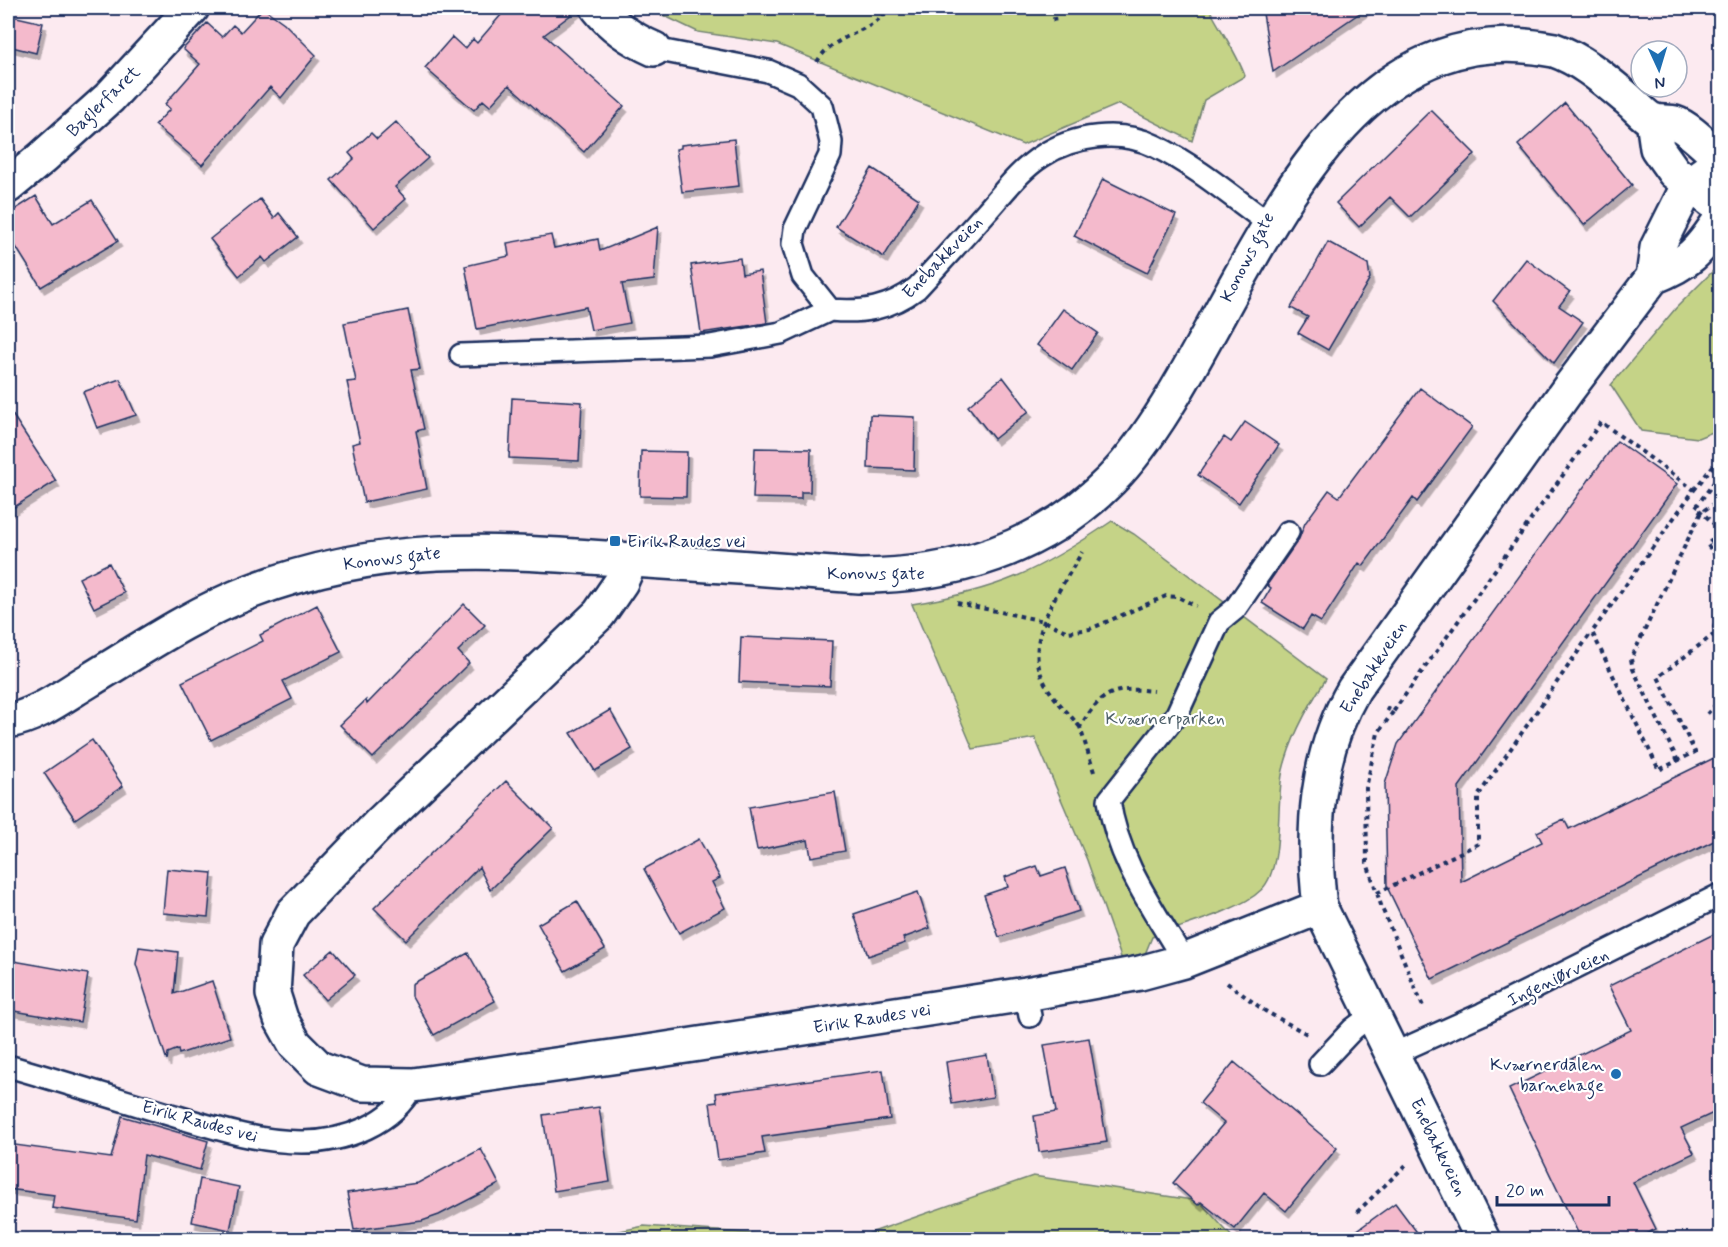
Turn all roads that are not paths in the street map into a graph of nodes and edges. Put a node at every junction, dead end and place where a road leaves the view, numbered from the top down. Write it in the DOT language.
graph roads {
  1 [pos="192,8"];
  2 [pos="598,8"];
  3 [pos="654,48"];
  4 [pos="1653,120"];
  5 [pos="1720,160"];
  6 [pos="1689,184"];
  7 [pos="8,186"];
  8 [pos="1720,207"];
  9 [pos="1264,220"];
  10 [pos="1720,220"];
  11 [pos="1653,277"];
  12 [pos="830,310"];
  13 [pos="461,355"];
  14 [pos="1288,532"];
  15 [pos="631,560"];
  16 [pos="8,721"];
  17 [pos="1720,895"];
  18 [pos="1320,907"];
  19 [pos="1184,961"];
  20 [pos="1374,1013"];
  21 [pos="1393,1054"];
  22 [pos="1327,1056"];
  23 [pos="8,1066"];
  24 [pos="413,1084"];
  25 [pos="1483,1239"];
  1 -- 7 [label="street, Baglerfaret"];
  2 -- 3 [label="street"];
  3 -- 12 [label="lane"];
  4 -- 5 [label="street, Konows gate"];
  4 -- 6 [label="street"];
  4 -- 9 [label="street, Konows gate"];
  5 -- 6 [label="street, Enebakkveien"];
  6 -- 8 [label="street"];
  6 -- 11 [label="street, Enebakkveien"];
  9 -- 12 [label="lane, Enebakkveien"];
  9 -- 15 [label="street, Konows gate"];
  10 -- 11 [label="street"];
  11 -- 18 [label="street, Enebakkveien"];
  12 -- 13 [label="lane"];
  14 -- 19 [label="lane"];
  15 -- 16 [label="street, Konows gate"];
  15 -- 24 [label="street, Eirik Raudes vei"];
  17 -- 21 [label="lane, Ingeniørveien"];
  18 -- 19 [label="street, Eirik Raudes vei"];
  18 -- 20 [label="street, Enebakkveien"];
  19 -- 24 [label="street, Eirik Raudes vei"];
  20 -- 21 [label="street, Enebakkveien"];
  20 -- 22 [label="lane"];
  21 -- 25 [label="street, Enebakkveien"];
  23 -- 24 [label="lane, Eirik Raudes vei"];
}
